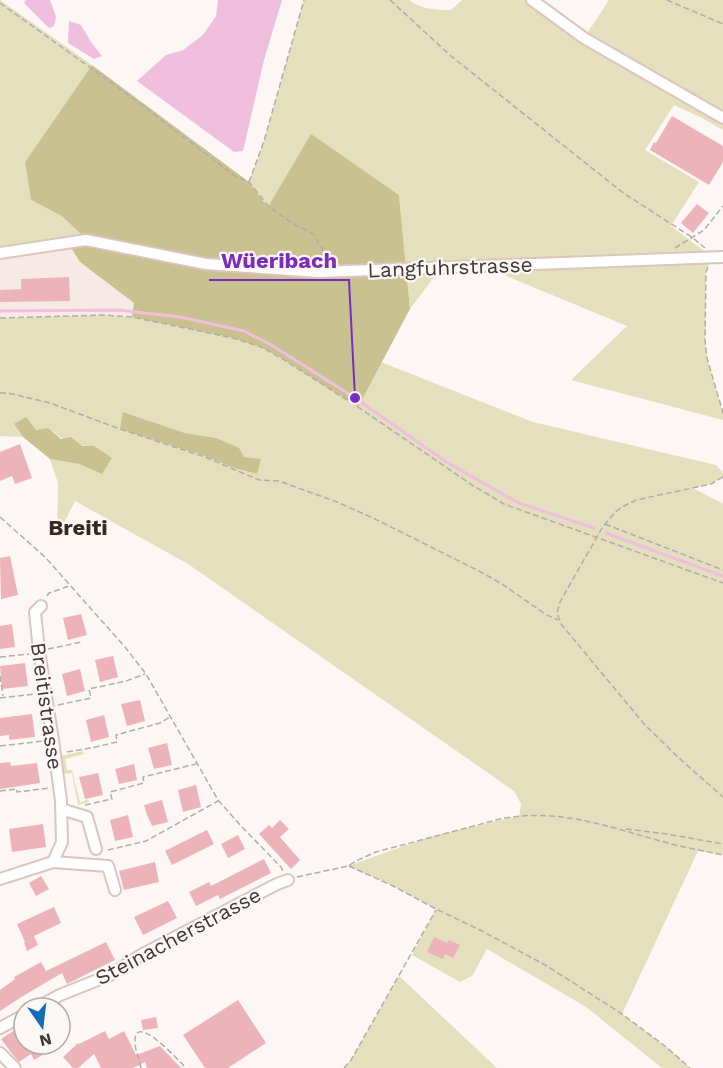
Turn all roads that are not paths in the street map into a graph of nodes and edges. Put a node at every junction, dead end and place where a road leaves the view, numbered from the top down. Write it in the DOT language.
graph roads {
  1 [pos="532,0"];
  2 [pos="723,118"];
  3 [pos="0,253"];
  4 [pos="717,257"];
  5 [pos="41,606"];
  6 [pos="61,809"];
  7 [pos="96,849"];
  8 [pos="53,862"];
  9 [pos="0,879"];
  10 [pos="288,880"];
  11 [pos="115,890"];
  12 [pos="58,996"];
  13 [pos="0,1053"];
  14 [pos="15,1068"];
  1 -- 2 [label="street"];
  3 -- 4 [label="street, Langfuhrstrasse"];
  5 -- 6 [label="street, Breitistrasse"];
  6 -- 7 [label="street"];
  6 -- 8 [label="street, Breitistrasse"];
  8 -- 9 [label="street"];
  8 -- 11 [label="street"];
  10 -- 12 [label="street, Steinacherstrasse"];
  13 -- 14 [label="street"];
}
